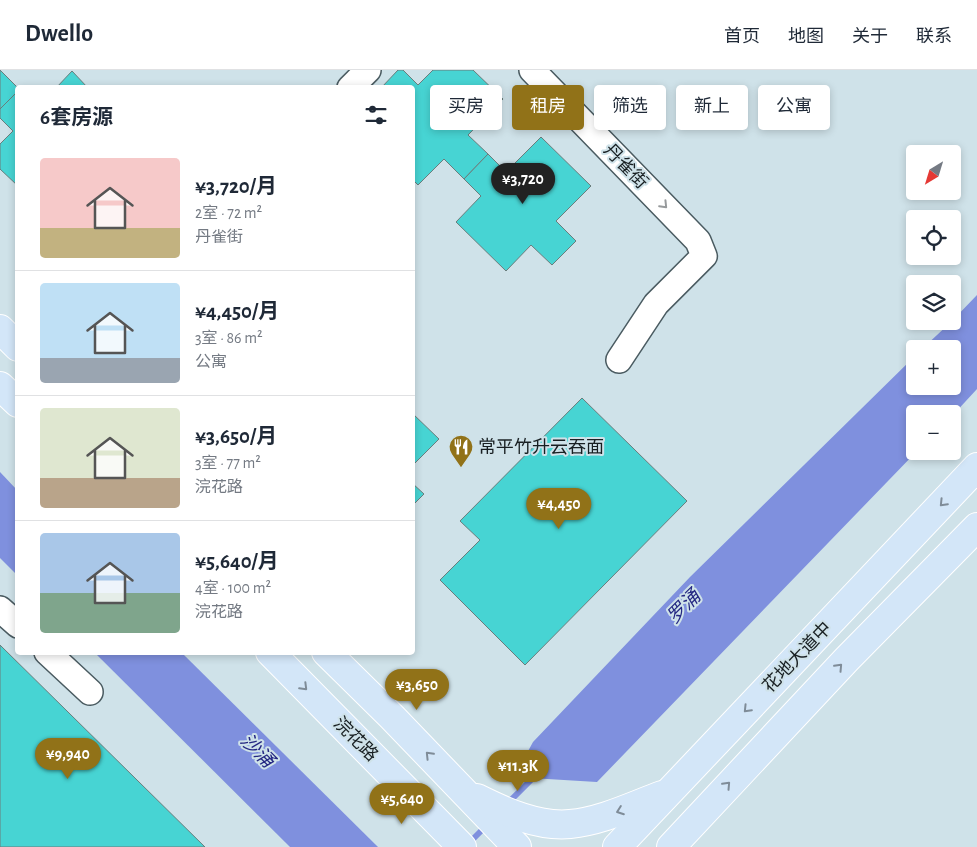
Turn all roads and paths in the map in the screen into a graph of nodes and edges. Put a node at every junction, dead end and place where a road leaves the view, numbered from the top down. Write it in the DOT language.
graph roads {
  1 [pos="368,70"];
  2 [pos="532,70"];
  3 [pos="353,85"];
  4 [pos="0,329"];
  5 [pos="15,344"];
  6 [pos="619,360"];
  7 [pos="0,386"];
  8 [pos="15,400"];
  9 [pos="977,468"];
  10 [pos="977,526"];
  11 [pos="0,609"];
  12 [pos="15,622"];
  13 [pos="50,655"];
  14 [pos="273,655"];
  15 [pos="329,655"];
  16 [pos="90,692"];
  17 [pos="666,794"];
  18 [pos="476,799"];
  19 [pos="694,821"];
  20 [pos="448,843"];
  21 [pos="517,847"];
  22 [pos="617,847"];
  23 [pos="672,847"];
  24 [pos="685,847"];
  1 -- 3 [label="street"];
  2 -- 6 [label="street, 丹雀街, one-way"];
  4 -- 5 [label="main road"];
  7 -- 8 [label="main road"];
  9 -- 17 [label="main road, 花地大道中, one-way"];
  19 -- 10 [label="main road, one-way"];
  11 -- 12 [label="street"];
  13 -- 16 [label="street"];
  14 -- 20 [label="main road, 浣花路, one-way"];
  18 -- 15 [label="main road, one-way"];
  17 -- 18 [label="main road, one-way"];
  17 -- 19 [label="main road"];
  17 -- 22 [label="main road, 花地大道中"];
  18 -- 21 [label="main road"];
  19 -- 23 [label="main road"];
  19 -- 24 [label="main road"];
}
